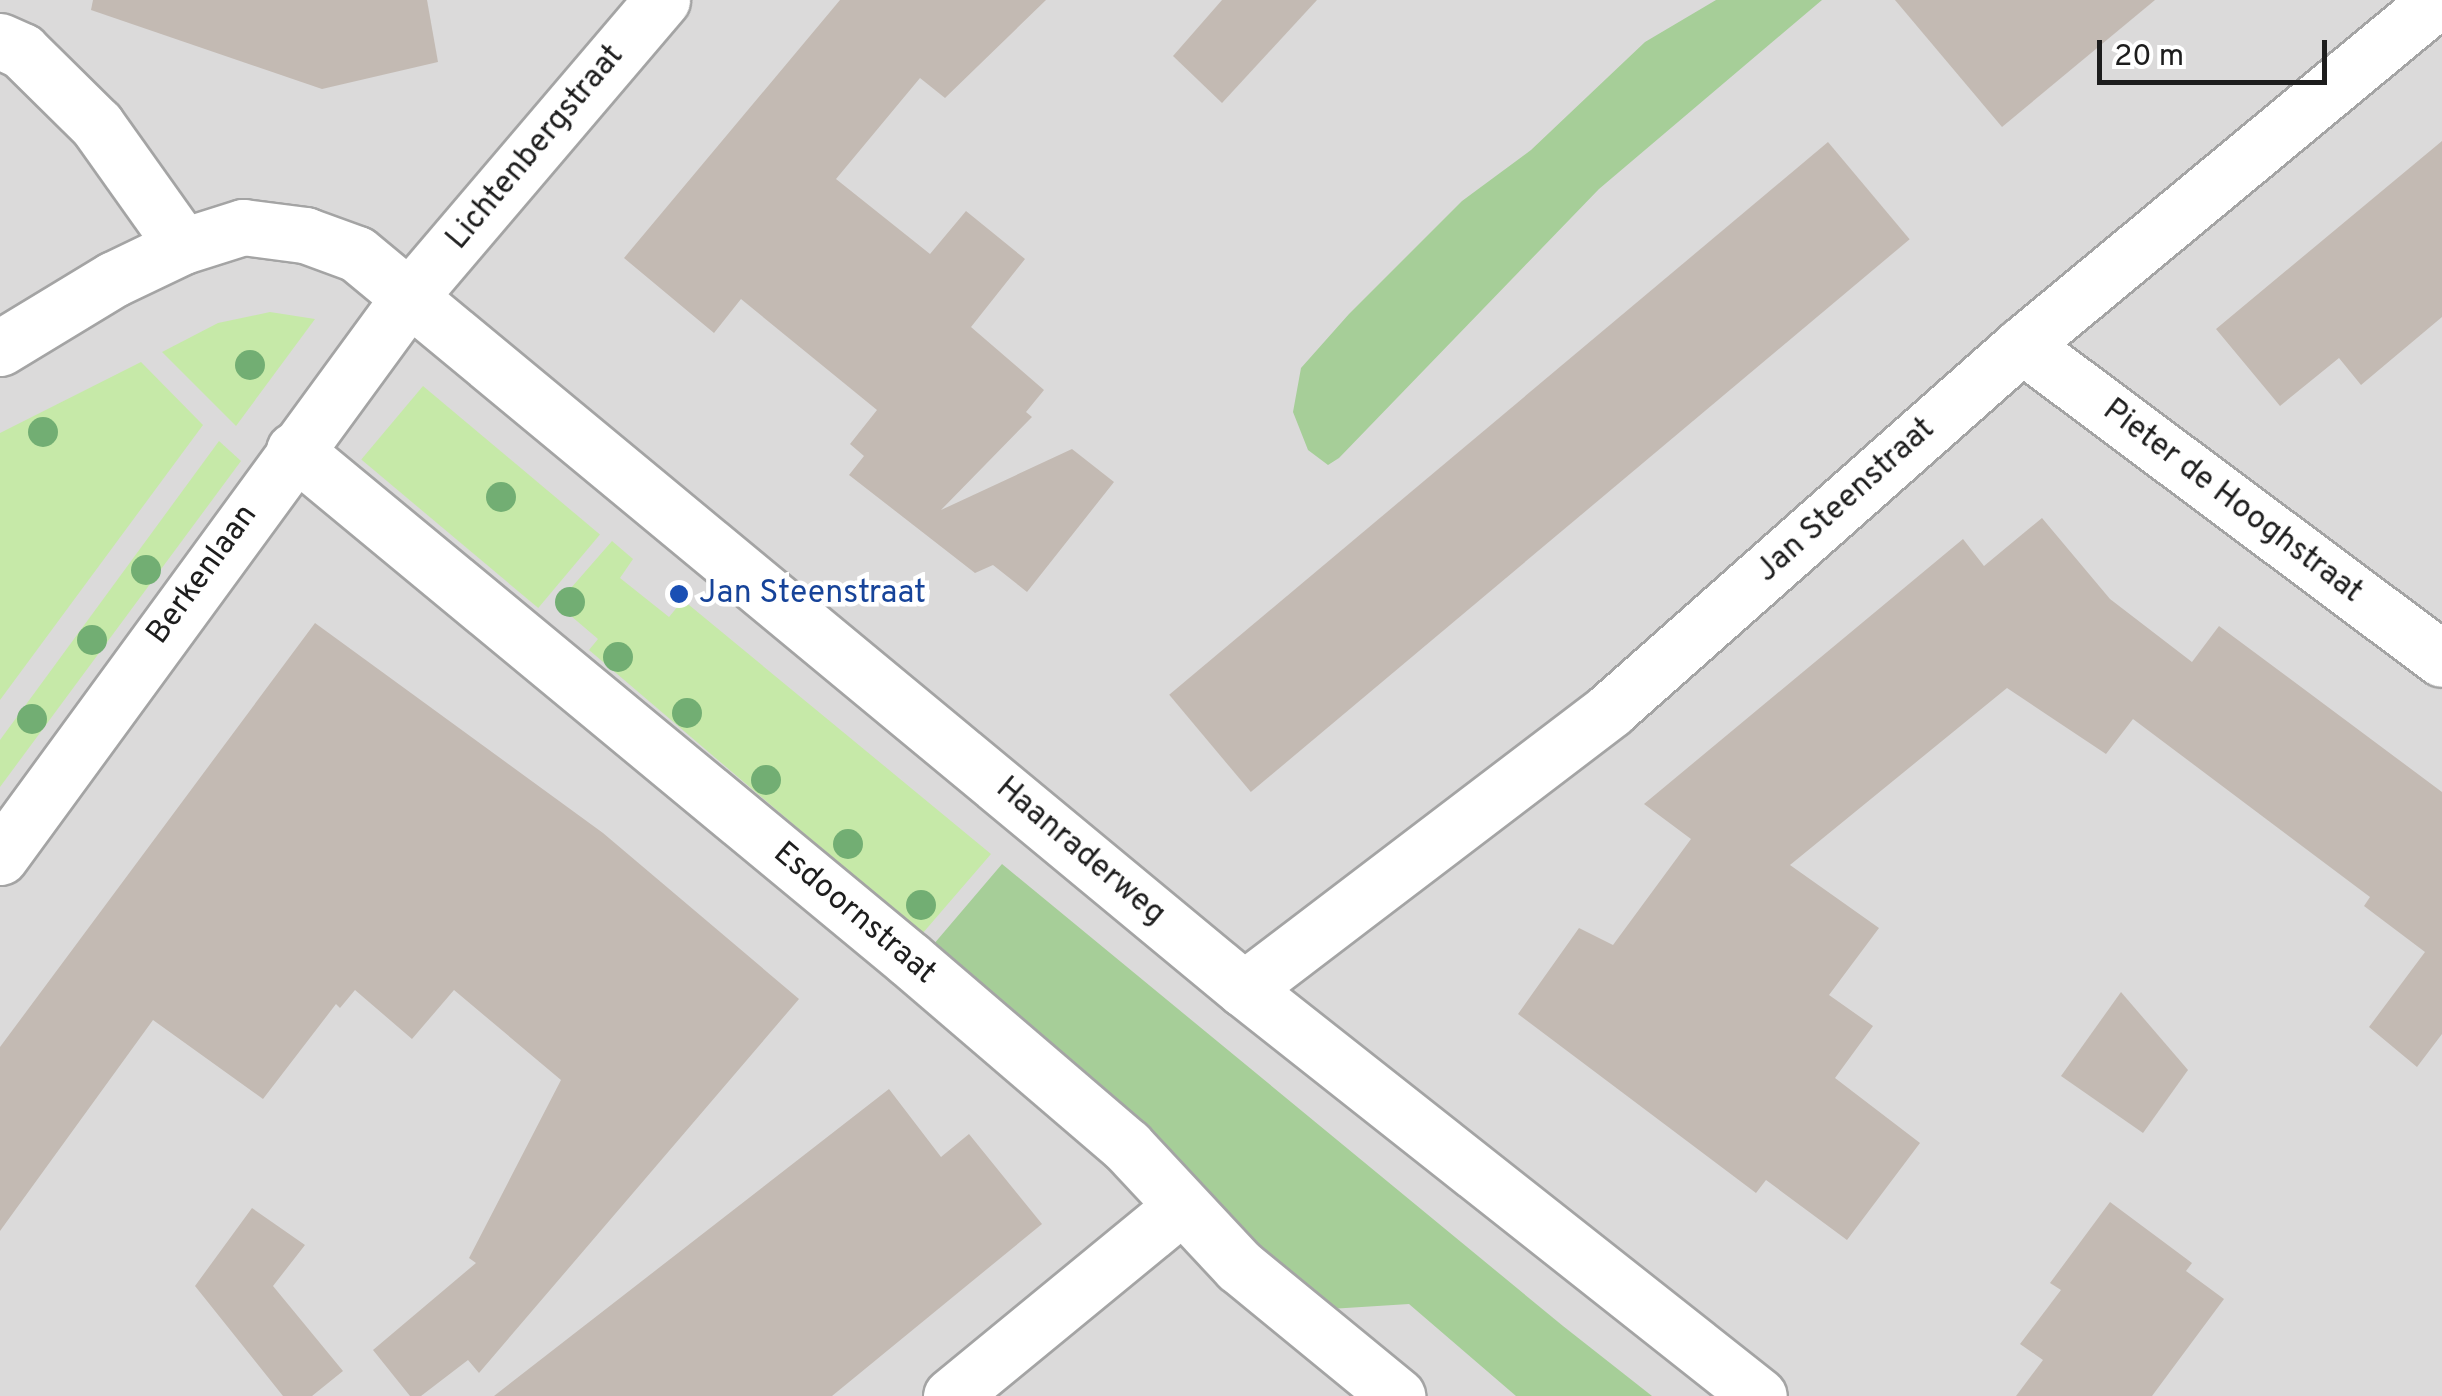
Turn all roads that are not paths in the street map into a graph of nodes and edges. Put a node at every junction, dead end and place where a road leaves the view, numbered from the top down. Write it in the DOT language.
graph roads {
  1 [pos="662,0"];
  2 [pos="2438,0"];
  3 [pos="0,41"];
  4 [pos="183,246"];
  5 [pos="410,296"];
  6 [pos="2022,345"];
  7 [pos="0,348"];
  8 [pos="294,450"];
  9 [pos="2442,658"];
  10 [pos="0,857"];
  11 [pos="1244,990"];
  12 [pos="1181,1207"];
  13 [pos="950,1396"];
  14 [pos="1397,1396"];
  15 [pos="1759,1396"];
  1 -- 5 [label="street, Lichtenbergstraat"];
  2 -- 6 [label="street, Jan Steenstraat"];
  3 -- 4 [label="street"];
  4 -- 5 [label="street, Haanraderweg"];
  4 -- 7 [label="street, Haanraderweg"];
  5 -- 8 [label="street, Berkenlaan"];
  5 -- 11 [label="street, Haanraderweg"];
  6 -- 9 [label="street, Pieter de Hooghstraat"];
  6 -- 11 [label="street, Jan Steenstraat"];
  8 -- 10 [label="street, Berkenlaan"];
  8 -- 12 [label="street, Esdoornstraat"];
  11 -- 15 [label="street, Haanraderweg"];
  12 -- 13 [label="street"];
  12 -- 14 [label="street, Esdoornstraat"];
}
